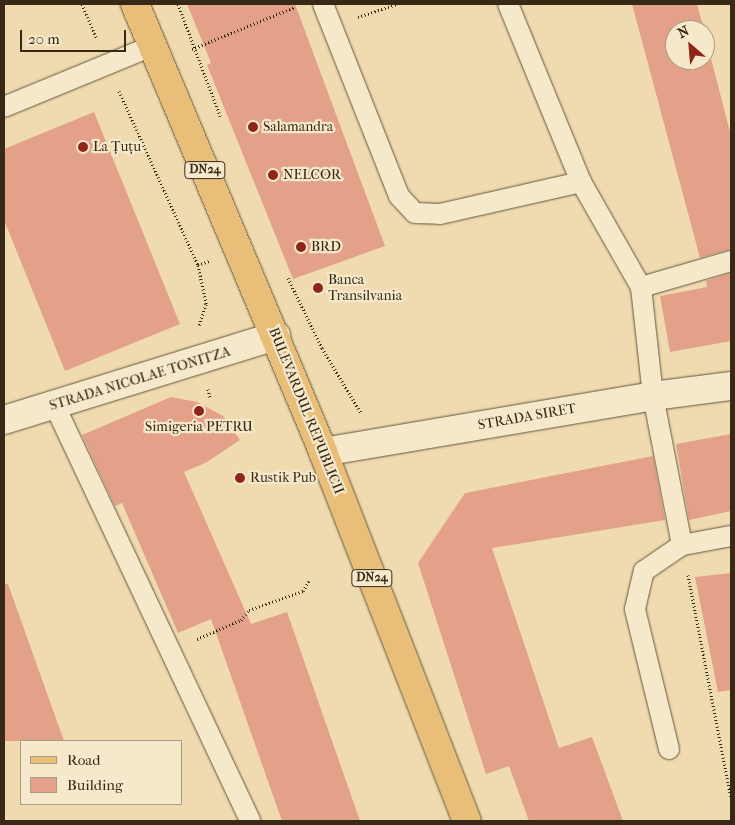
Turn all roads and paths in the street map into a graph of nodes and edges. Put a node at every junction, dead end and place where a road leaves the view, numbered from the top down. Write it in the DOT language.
graph roads {
  1 [pos="82,4"];
  2 [pos="135,4"];
  3 [pos="303,4"];
  4 [pos="323,4"];
  5 [pos="397,4"];
  6 [pos="508,4"];
  7 [pos="332,27"];
  8 [pos="156,54"];
  9 [pos="107,65"];
  10 [pos="4,107"];
  11 [pos="581,182"];
  12 [pos="731,261"];
  13 [pos="198,265"];
  14 [pos="641,287"];
  15 [pos="276,336"];
  16 [pos="731,386"];
  17 [pos="653,396"];
  18 [pos="54,406"];
  19 [pos="4,420"];
  20 [pos="323,452"];
  21 [pos="731,536"];
  22 [pos="682,545"];
  23 [pos="310,580"];
  24 [pos="169,651"];
  25 [pos="670,749"];
  26 [pos="731,798"];
  27 [pos="250,821"];
  28 [pos="467,821"];
  1 -- 9 [label="path"];
  2 -- 8 [label="main road, BULEVARDUL REPUBLICII / DN24"];
  3 -- 8 [label="path"];
  4 -- 7 [label="lane"];
  5 -- 7 [label="path"];
  6 -- 11 [label="lane"];
  7 -- 11 [label="lane"];
  8 -- 9 [label="lane"];
  8 -- 15 [label="main road, BULEVARDUL REPUBLICII / DN24"];
  9 -- 10 [label="lane"];
  9 -- 13 [label="path"];
  11 -- 14 [label="lane"];
  12 -- 14 [label="lane"];
  14 -- 17 [label="lane"];
  15 -- 18 [label="street, STRADA NICOLAE TONITZA"];
  15 -- 20 [label="main road, BULEVARDUL REPUBLICII / DN24"];
  16 -- 17 [label="street, STRADA SIRET"];
  17 -- 20 [label="street, STRADA SIRET"];
  17 -- 22 [label="lane"];
  18 -- 19 [label="street, STRADA NICOLAE TONITZA"];
  18 -- 24 [label="lane"];
  20 -- 28 [label="main road, BULEVARDUL REPUBLICII / DN24"];
  21 -- 22 [label="lane"];
  22 -- 25 [label="lane"];
  22 -- 26 [label="path"];
  23 -- 24 [label="path"];
  24 -- 27 [label="lane"];
}
